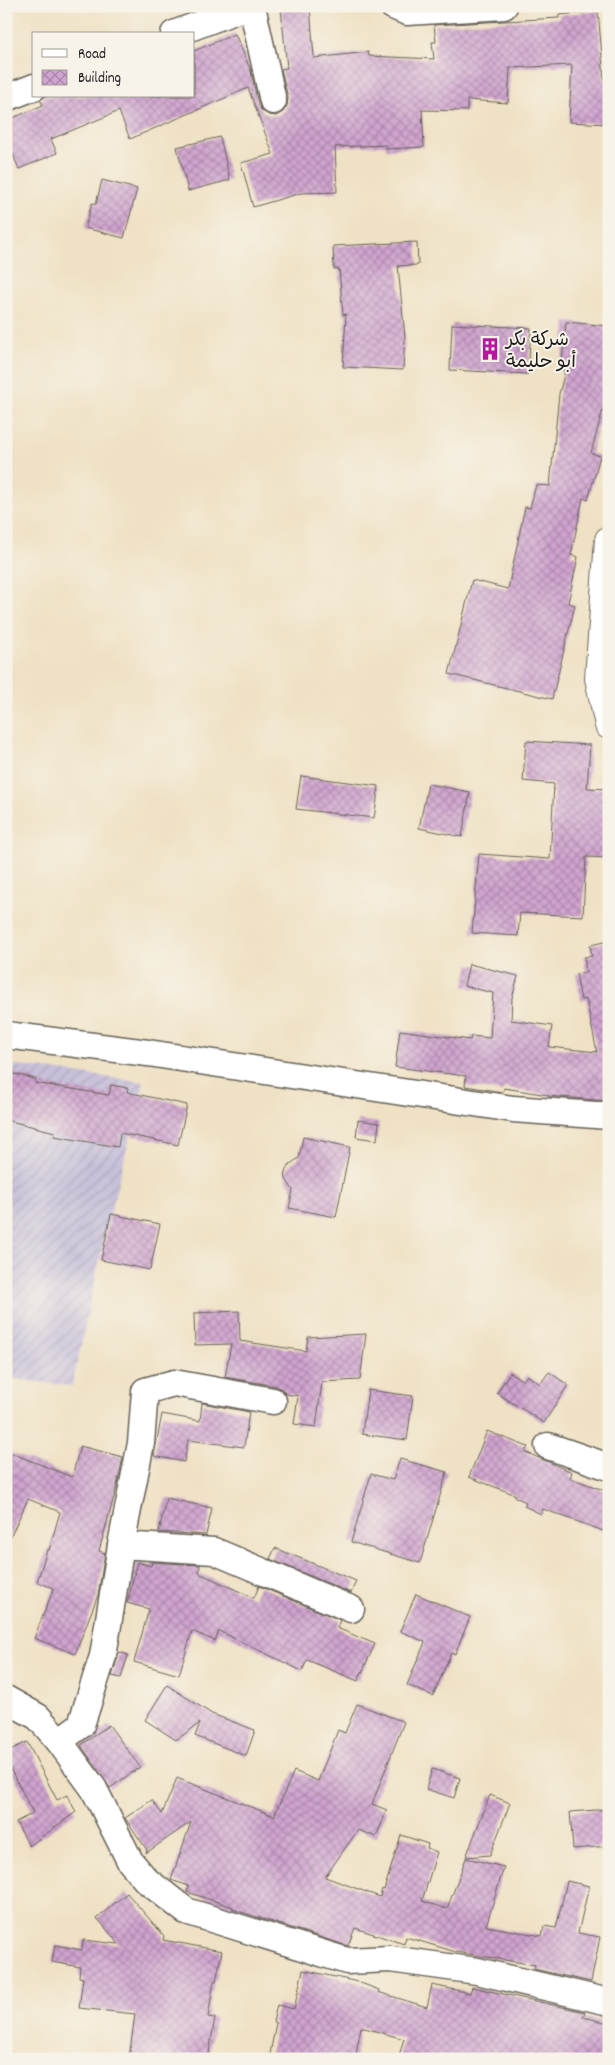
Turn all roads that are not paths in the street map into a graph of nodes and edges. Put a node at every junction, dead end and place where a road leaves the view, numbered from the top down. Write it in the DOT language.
graph roads {
  1 [pos="247,6"];
  2 [pos="252,6"];
  3 [pos="393,6"];
  4 [pos="504,6"];
  5 [pos="179,32"];
  6 [pos="32,88"];
  7 [pos="6,98"];
  8 [pos="273,101"];
  9 [pos="609,540"];
  10 [pos="609,725"];
  11 [pos="6,1034"];
  12 [pos="609,1116"];
  13 [pos="273,1401"];
  14 [pos="548,1446"];
  15 [pos="609,1467"];
  16 [pos="121,1545"];
  17 [pos="350,1609"];
  18 [pos="6,1699"];
  19 [pos="59,1741"];
  20 [pos="609,2002"];
  1 -- 5 [label="street"];
  2 -- 8 [label="street"];
  3 -- 4 [label="street"];
  6 -- 7 [label="street"];
  9 -- 10 [label="street"];
  11 -- 12 [label="street"];
  13 -- 16 [label="street"];
  14 -- 15 [label="street"];
  16 -- 17 [label="street"];
  16 -- 19 [label="street"];
  18 -- 19 [label="street"];
  19 -- 20 [label="street"];
}
